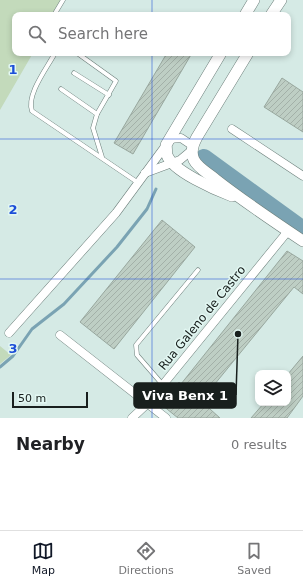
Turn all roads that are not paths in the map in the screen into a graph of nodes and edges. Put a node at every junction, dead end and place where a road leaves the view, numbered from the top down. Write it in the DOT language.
graph roads {
  1 [pos="64,0"];
  2 [pos="254,0"];
  3 [pos="280,0"];
  4 [pos="56,12"];
  5 [pos="247,12"];
  6 [pos="273,12"];
  7 [pos="54,56"];
  8 [pos="82,56"];
  9 [pos="219,56"];
  10 [pos="246,56"];
  11 [pos="74,73"];
  12 [pos="61,89"];
  13 [pos="109,95"];
  14 [pos="97,114"];
  15 [pos="232,129"];
  16 [pos="168,142"];
  17 [pos="192,148"];
  18 [pos="102,157"];
  19 [pos="173,163"];
  20 [pos="144,174"];
  21 [pos="303,176"];
  22 [pos="138,182"];
  23 [pos="241,200"];
  24 [pos="288,231"];
  25 [pos="303,241"];
  26 [pos="198,270"];
  27 [pos="9,334"];
  28 [pos="60,335"];
  29 [pos="163,385"];
  30 [pos="148,403"];
  31 [pos="132,418"];
  32 [pos="166,418"];
  1 -- 4 [label="lane"];
  2 -- 5 [label="main road"];
  3 -- 6 [label="main road"];
  7 -- 18 [label="lane"];
  8 -- 13 [label="lane"];
  9 -- 16 [label="main road"];
  10 -- 17 [label="main road"];
  11 -- 13 [label="lane"];
  12 -- 14 [label="lane"];
  13 -- 14 [label="lane"];
  14 -- 18 [label="lane"];
  15 -- 21 [label="street"];
  16 -- 17 [label="street"];
  16 -- 19 [label="main road"];
  16 -- 20 [label="street"];
  17 -- 19 [label="street"];
  17 -- 23 [label="main road"];
  18 -- 22 [label="lane"];
  19 -- 20 [label="street"];
  19 -- 23 [label="main road"];
  20 -- 22 [label="street"];
  22 -- 27 [label="street"];
  23 -- 24 [label="main road"];
  24 -- 25 [label="main road"];
  24 -- 29 [label="street, Rua Galeno de Castro"];
  26 -- 29 [label="lane"];
  28 -- 30 [label="street"];
  29 -- 30 [label="street, Rua Galeno de Castro"];
  30 -- 31 [label="street, Rua Galeno de Castro"];
  30 -- 32 [label="street"];
}
